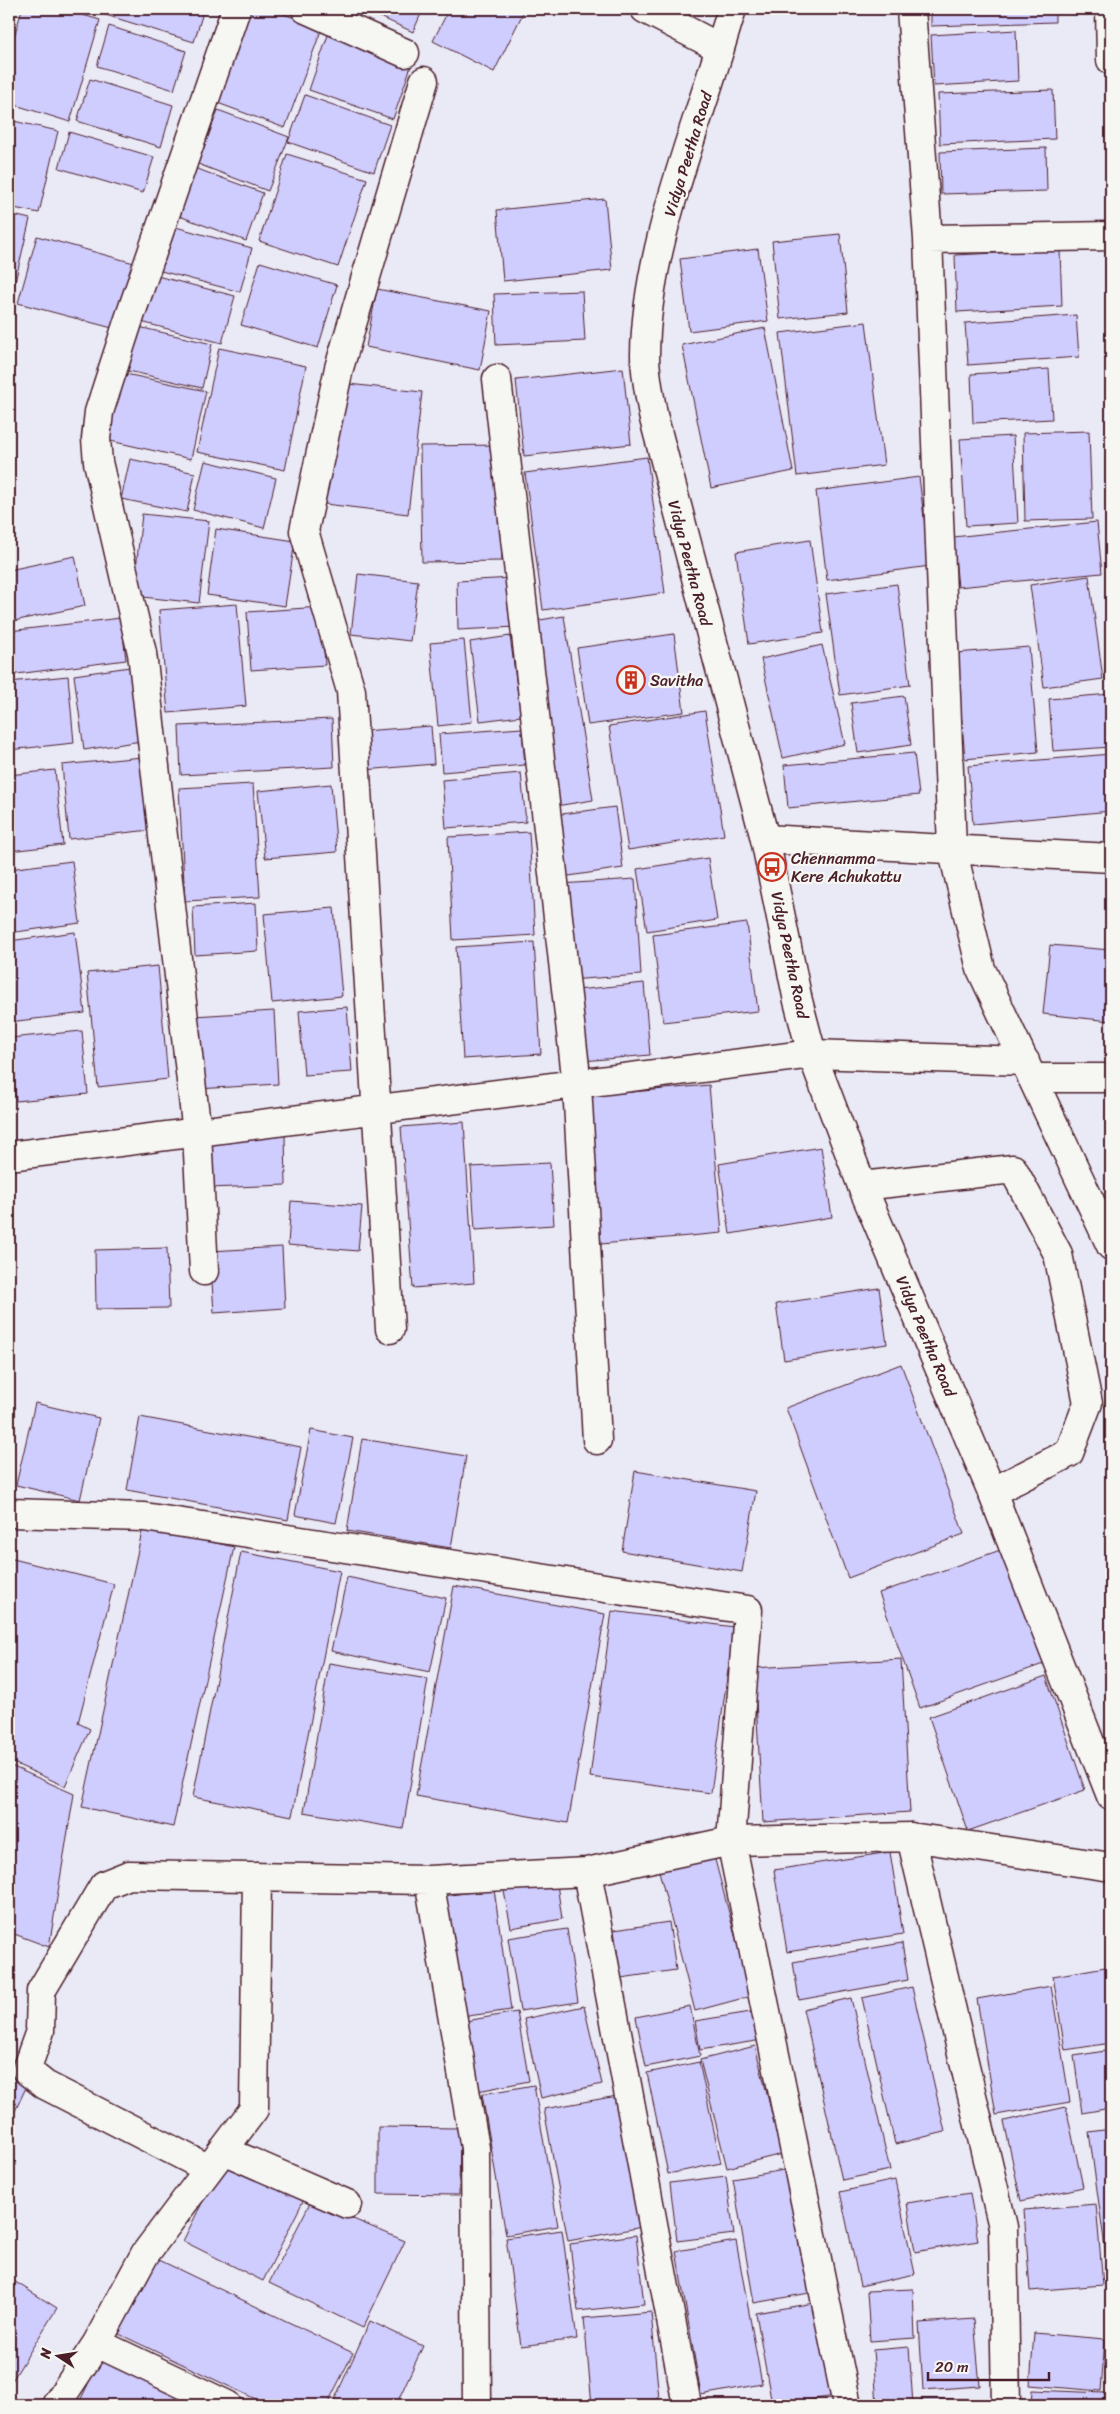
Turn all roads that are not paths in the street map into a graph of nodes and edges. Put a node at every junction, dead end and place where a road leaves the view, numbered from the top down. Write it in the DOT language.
graph roads {
  1 [pos="236,9"];
  2 [pos="306,9"];
  3 [pos="645,9"];
  4 [pos="732,9"];
  5 [pos="911,9"];
  6 [pos="1110,9"];
  7 [pos="720,48"];
  8 [pos="405,53"];
  9 [pos="1111,60"];
  10 [pos="424,81"];
  11 [pos="1111,236"];
  12 [pos="928,239"];
  13 [pos="497,379"];
  14 [pos="765,839"];
  15 [pos="952,848"];
  16 [pos="1111,858"];
  17 [pos="812,1054"];
  18 [pos="1028,1070"];
  19 [pos="1111,1078"];
  20 [pos="577,1085"];
  21 [pos="375,1110"];
  22 [pos="197,1133"];
  23 [pos="9,1156"];
  24 [pos="862,1186"];
  25 [pos="1111,1246"];
  26 [pos="204,1271"];
  27 [pos="390,1329"];
  28 [pos="597,1440"];
  29 [pos="992,1492"];
  30 [pos="9,1513"];
  31 [pos="1111,1796"];
  32 [pos="911,1837"];
  33 [pos="731,1842"];
  34 [pos="1111,1867"];
  35 [pos="587,1872"];
  36 [pos="257,1877"];
  37 [pos="429,1880"];
  38 [pos="215,2159"];
  39 [pos="347,2204"];
  40 [pos="97,2343"];
  41 [pos="56,2405"];
  42 [pos="227,2405"];
  43 [pos="477,2405"];
  44 [pos="687,2405"];
  45 [pos="847,2405"];
  46 [pos="1006,2405"];
  1 -- 22 [label="street"];
  2 -- 8 [label="street"];
  3 -- 7 [label="street"];
  4 -- 7 [label="street, Vidya Peetha Road"];
  5 -- 12 [label="street"];
  6 -- 9 [label="street"];
  7 -- 14 [label="street, Vidya Peetha Road"];
  10 -- 21 [label="street"];
  11 -- 12 [label="street"];
  12 -- 15 [label="street"];
  13 -- 20 [label="street"];
  14 -- 15 [label="street"];
  14 -- 17 [label="street, Vidya Peetha Road"];
  15 -- 16 [label="street"];
  15 -- 18 [label="street"];
  17 -- 18 [label="street"];
  17 -- 20 [label="street"];
  17 -- 24 [label="street, Vidya Peetha Road"];
  18 -- 19 [label="street"];
  18 -- 25 [label="street"];
  20 -- 21 [label="street"];
  20 -- 28 [label="street"];
  21 -- 22 [label="street"];
  21 -- 27 [label="street"];
  22 -- 23 [label="street"];
  22 -- 26 [label="street"];
  24 -- 29 [label="street, Vidya Peetha Road"];
  24 -- 29 [label="street"];
  29 -- 31 [label="street, Vidya Peetha Road"];
  30 -- 33 [label="street"];
  32 -- 33 [label="street"];
  32 -- 34 [label="street"];
  32 -- 46 [label="street"];
  33 -- 35 [label="street"];
  33 -- 45 [label="street"];
  35 -- 37 [label="street"];
  35 -- 44 [label="street"];
  36 -- 37 [label="street"];
  36 -- 38 [label="street"];
  36 -- 38 [label="street"];
  37 -- 43 [label="street"];
  38 -- 39 [label="street"];
  38 -- 40 [label="street"];
  40 -- 41 [label="street"];
  40 -- 42 [label="street"];
}
